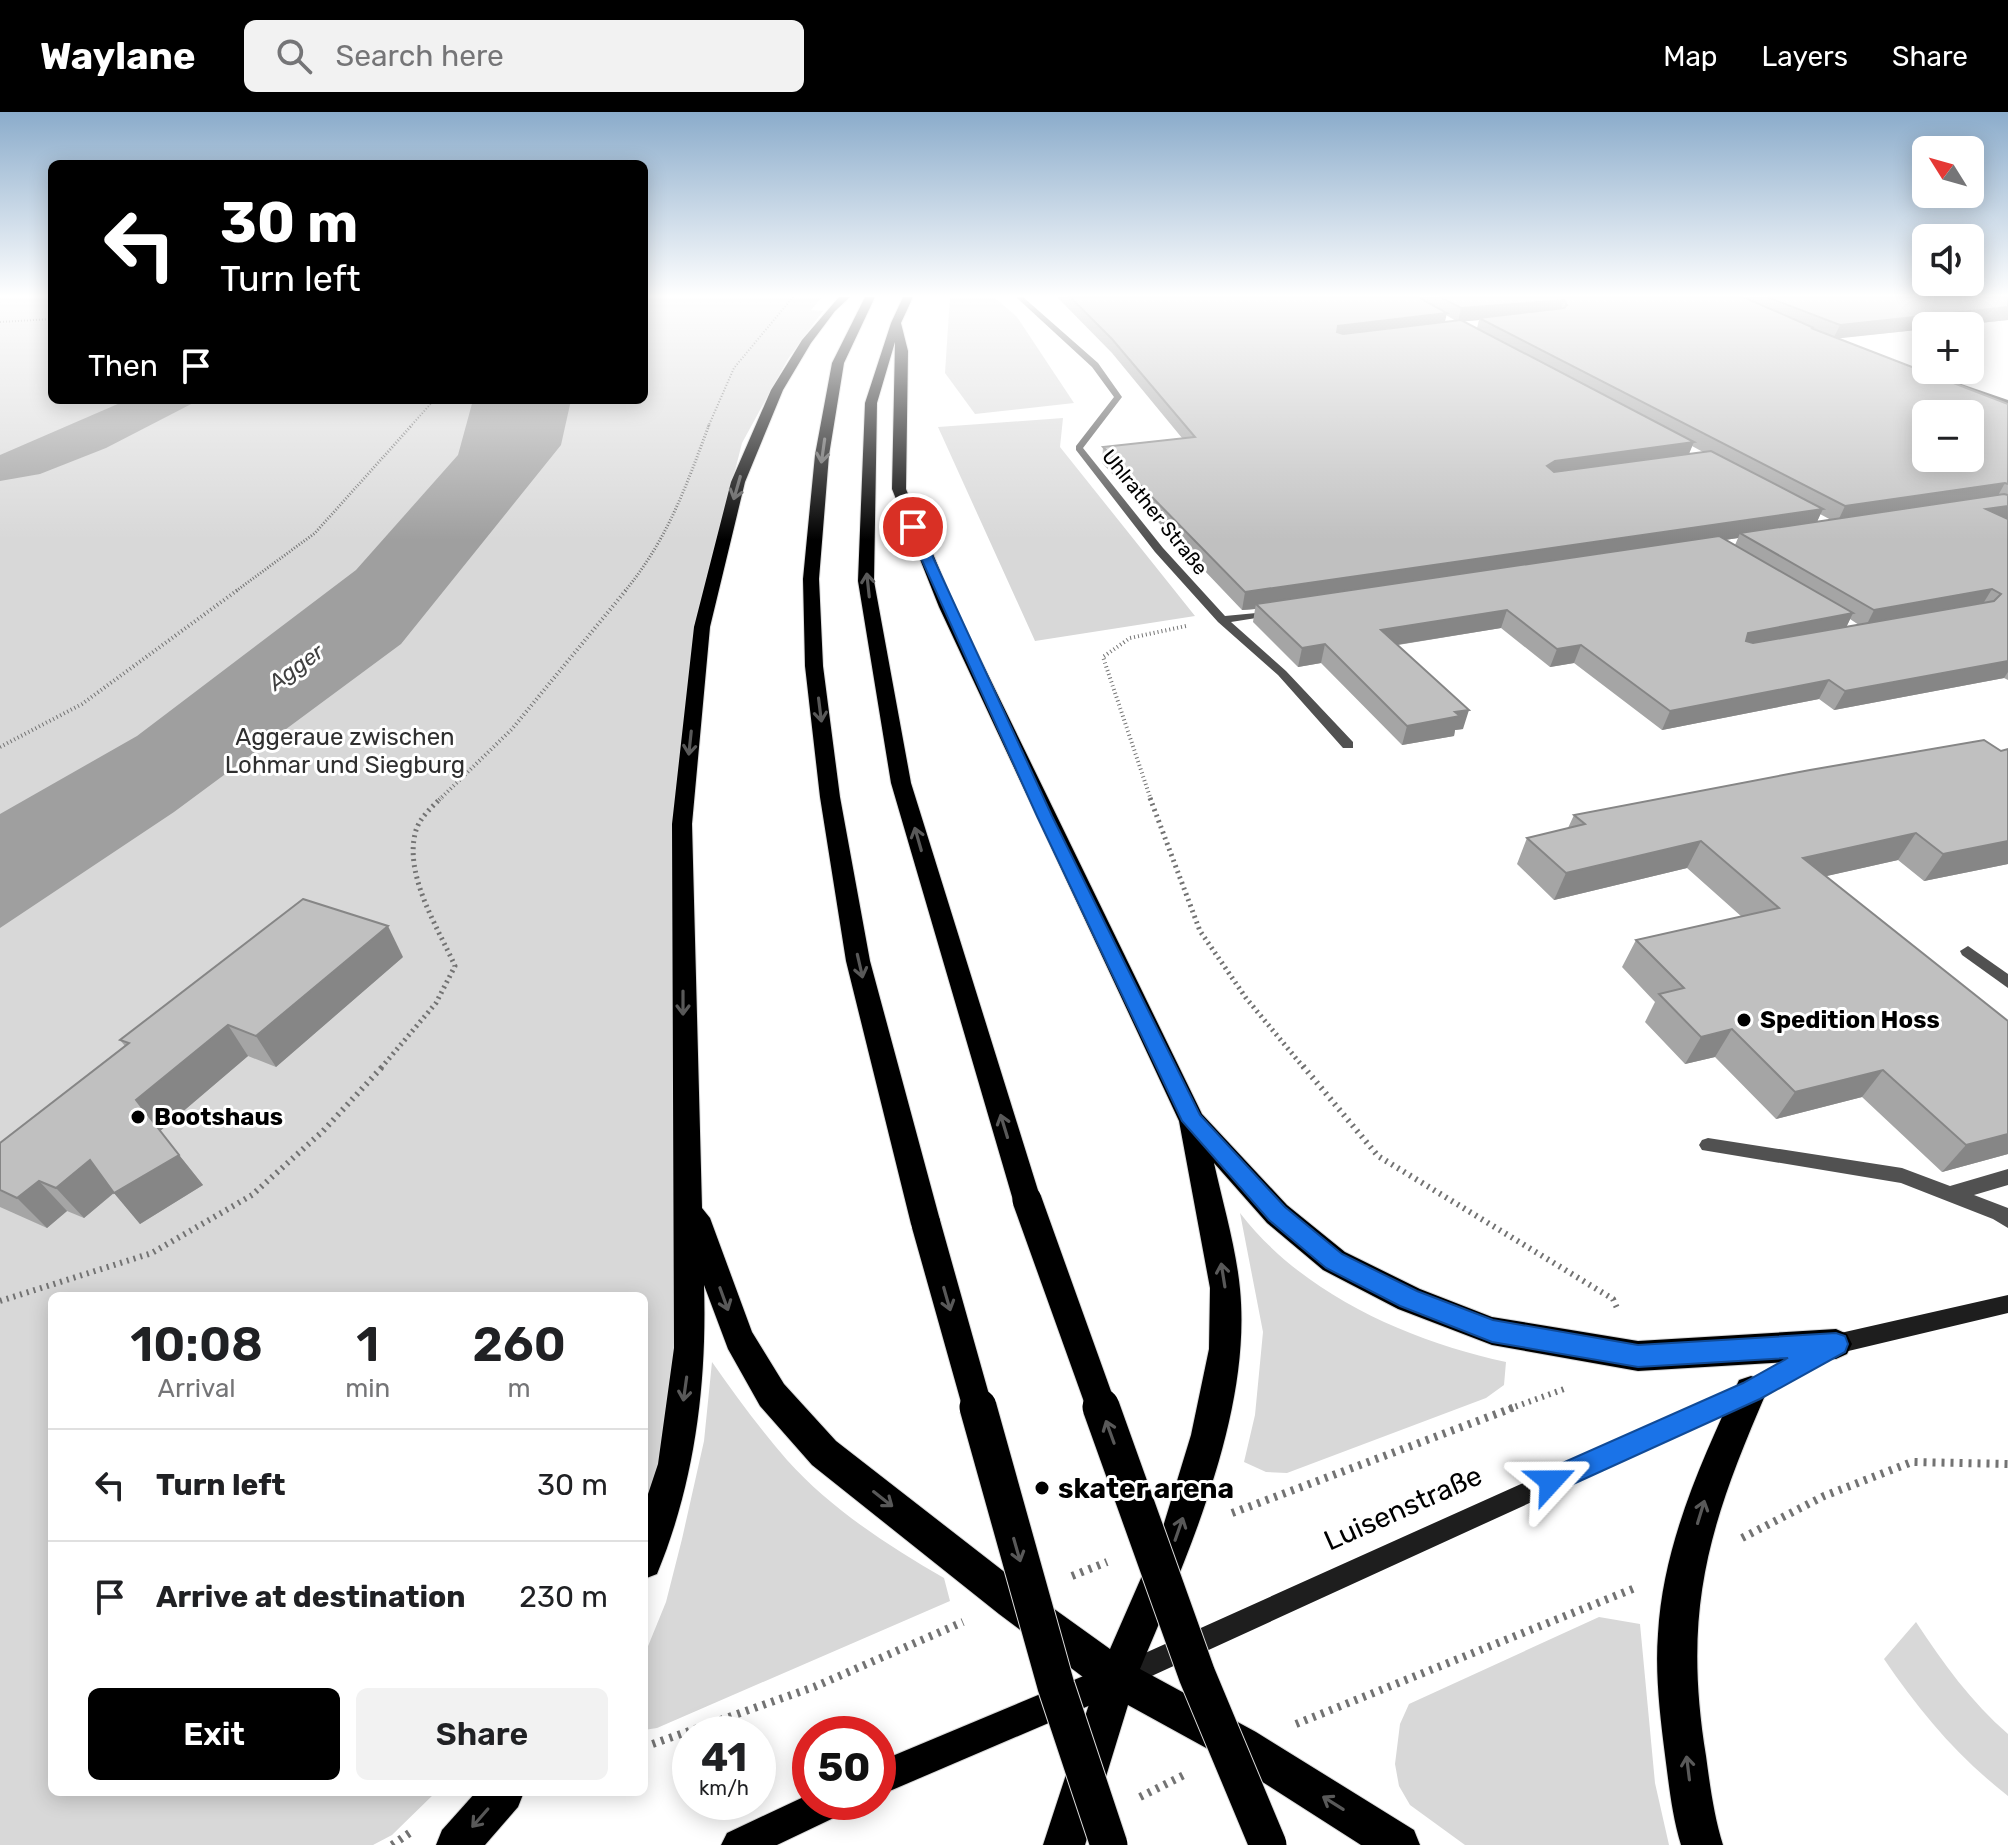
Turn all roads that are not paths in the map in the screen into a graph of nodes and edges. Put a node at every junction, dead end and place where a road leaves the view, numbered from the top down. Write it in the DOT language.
graph roads {
  1 [pos="784,378"];
  2 [pos="835,378"];
  3 [pos="879,378"];
  4 [pos="902,378"];
  5 [pos="1104,378"];
  6 [pos="1938,378"];
  7 [pos="2008,403"];
  8 [pos="1284,611"];
  9 [pos="1222,620"];
  10 [pos="1348,745"];
  11 [pos="1968,951"];
  12 [pos="2008,982"];
  13 [pos="1192,1121"];
  14 [pos="1708,1145"];
  15 [pos="2008,1177"];
  16 [pos="1950,1194"];
  17 [pos="688,1199"];
  18 [pos="2008,1220"];
  19 [pos="2008,1304"];
  20 [pos="1836,1344"];
  21 [pos="1751,1391"];
  22 [pos="648,1548"];
  23 [pos="1117,1678"];
  24 [pos="896,1771"];
  25 [pos="500,1796"];
  26 [pos="792,1820"];
  27 [pos="457,1845"];
  28 [pos="739,1845"];
  29 [pos="1064,1845"];
  30 [pos="1109,1845"];
  31 [pos="1268,1845"];
  32 [pos="1399,1845"];
  33 [pos="1702,1845"];
  1 -- 17 [label="highway, one-way"];
  2 -- 30 [label="highway, one-way, bridge"];
  31 -- 3 [label="highway, one-way, bridge"];
  4 -- 13 [label="highway"];
  5 -- 9 [label="street, Uhlrather Straße"];
  6 -- 7 [label="street"];
  8 -- 9 [label="street"];
  9 -- 10 [label="street, Uhlrather Straße"];
  11 -- 12 [label="street"];
  13 -- 20 [label="highway"];
  23 -- 13 [label="highway, one-way"];
  14 -- 16 [label="street"];
  15 -- 16 [label="street"];
  16 -- 18 [label="street"];
  17 -- 22 [label="highway, one-way"];
  17 -- 23 [label="highway, one-way"];
  19 -- 20 [label="main road, Luisenstraße"];
  20 -- 21 [label="main road, Luisenstraße"];
  21 -- 23 [label="main road, Luisenstraße"];
  33 -- 21 [label="highway, one-way"];
  23 -- 24 [label="main road, Luisenstraße"];
  23 -- 29 [label="highway"];
  32 -- 23 [label="highway, one-way"];
  25 -- 27 [label="highway, one-way"];
  26 -- 28 [label="main road"];
}
